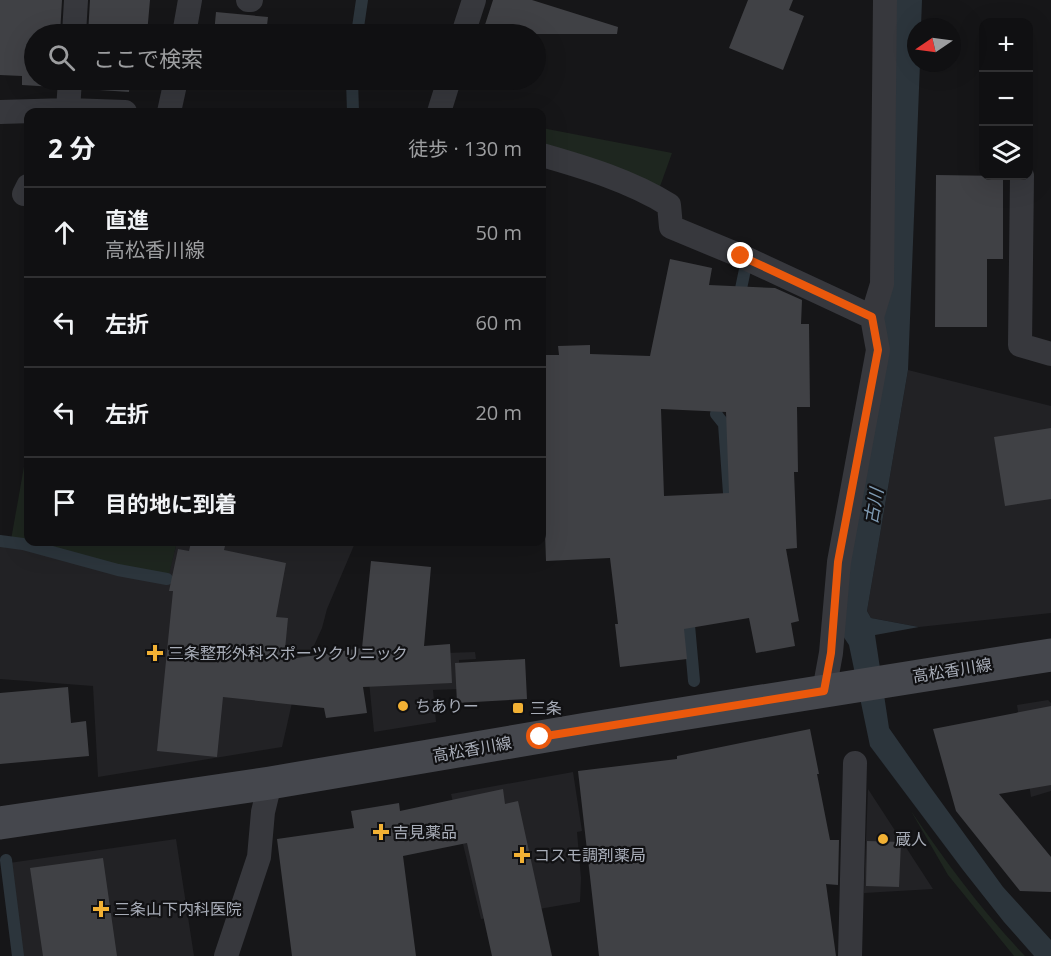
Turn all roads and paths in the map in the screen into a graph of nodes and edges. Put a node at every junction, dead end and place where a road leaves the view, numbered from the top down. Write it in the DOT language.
graph roads {
  1 [pos="76,0"];
  2 [pos="190,0"];
  3 [pos="474,0"];
  4 [pos="885,0"];
  5 [pos="75,24"];
  6 [pos="186,24"];
  7 [pos="466,24"];
  8 [pos="69,90"];
  9 [pos="174,90"];
  10 [pos="446,90"];
  11 [pos="68,108"];
  12 [pos="171,108"];
  13 [pos="440,108"];
  14 [pos="0,112"];
  15 [pos="24,112"];
  16 [pos="546,157"];
  17 [pos="1022,180"];
  18 [pos="872,317"];
  19 [pos="1051,354"];
  20 [pos="1051,655"];
  21 [pos="855,686"];
  22 [pos="855,763"];
  23 [pos="270,783"];
  24 [pos="0,823"];
  25 [pos="226,956"];
  26 [pos="850,956"];
  1 -- 5 [label="lane"];
  2 -- 6 [label="lane"];
  3 -- 7 [label="lane"];
  4 -- 18 [label="lane"];
  8 -- 11 [label="lane"];
  9 -- 12 [label="lane"];
  10 -- 13 [label="lane"];
  14 -- 15 [label="lane"];
  16 -- 18 [label="lane"];
  17 -- 19 [label="lane"];
  18 -- 21 [label="lane"];
  20 -- 21 [label="main road, 高松香川線"];
  21 -- 23 [label="main road, 高松香川線"];
  22 -- 26 [label="lane"];
  23 -- 24 [label="main road, 高松香川線"];
  23 -- 25 [label="lane"];
}
